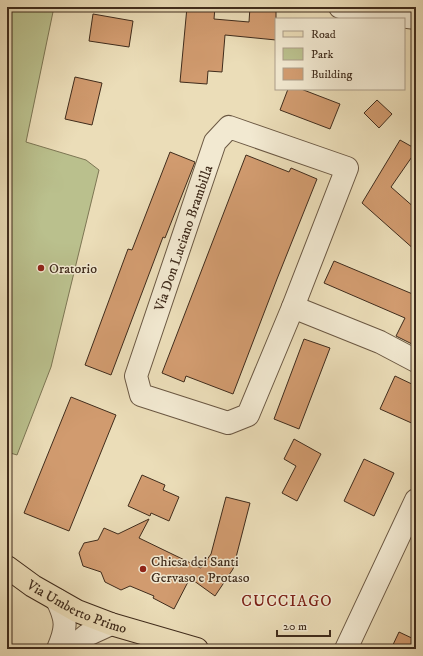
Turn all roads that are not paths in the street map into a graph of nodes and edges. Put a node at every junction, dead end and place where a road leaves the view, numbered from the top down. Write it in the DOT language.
graph roads {
  1 [pos="340,7"];
  2 [pos="416,18"];
  3 [pos="293,307"];
  4 [pos="416,360"];
  5 [pos="414,510"];
  6 [pos="7,567"];
  7 [pos="57,600"];
  8 [pos="111,624"];
  9 [pos="58,649"];
  10 [pos="70,649"];
  11 [pos="197,649"];
  12 [pos="346,649"];
  1 -- 2 [label="street"];
  3 -- 3 [label="street, Via Don Luciano Brambilla"];
  3 -- 4 [label="street"];
  5 -- 12 [label="street"];
  6 -- 7 [label="main road, Via Umberto Primo"];
  7 -- 8 [label="main road, Via Umberto Primo"];
  7 -- 9 [label="street"];
  8 -- 10 [label="street"];
  8 -- 11 [label="main road, Via Umberto Primo"];
}
